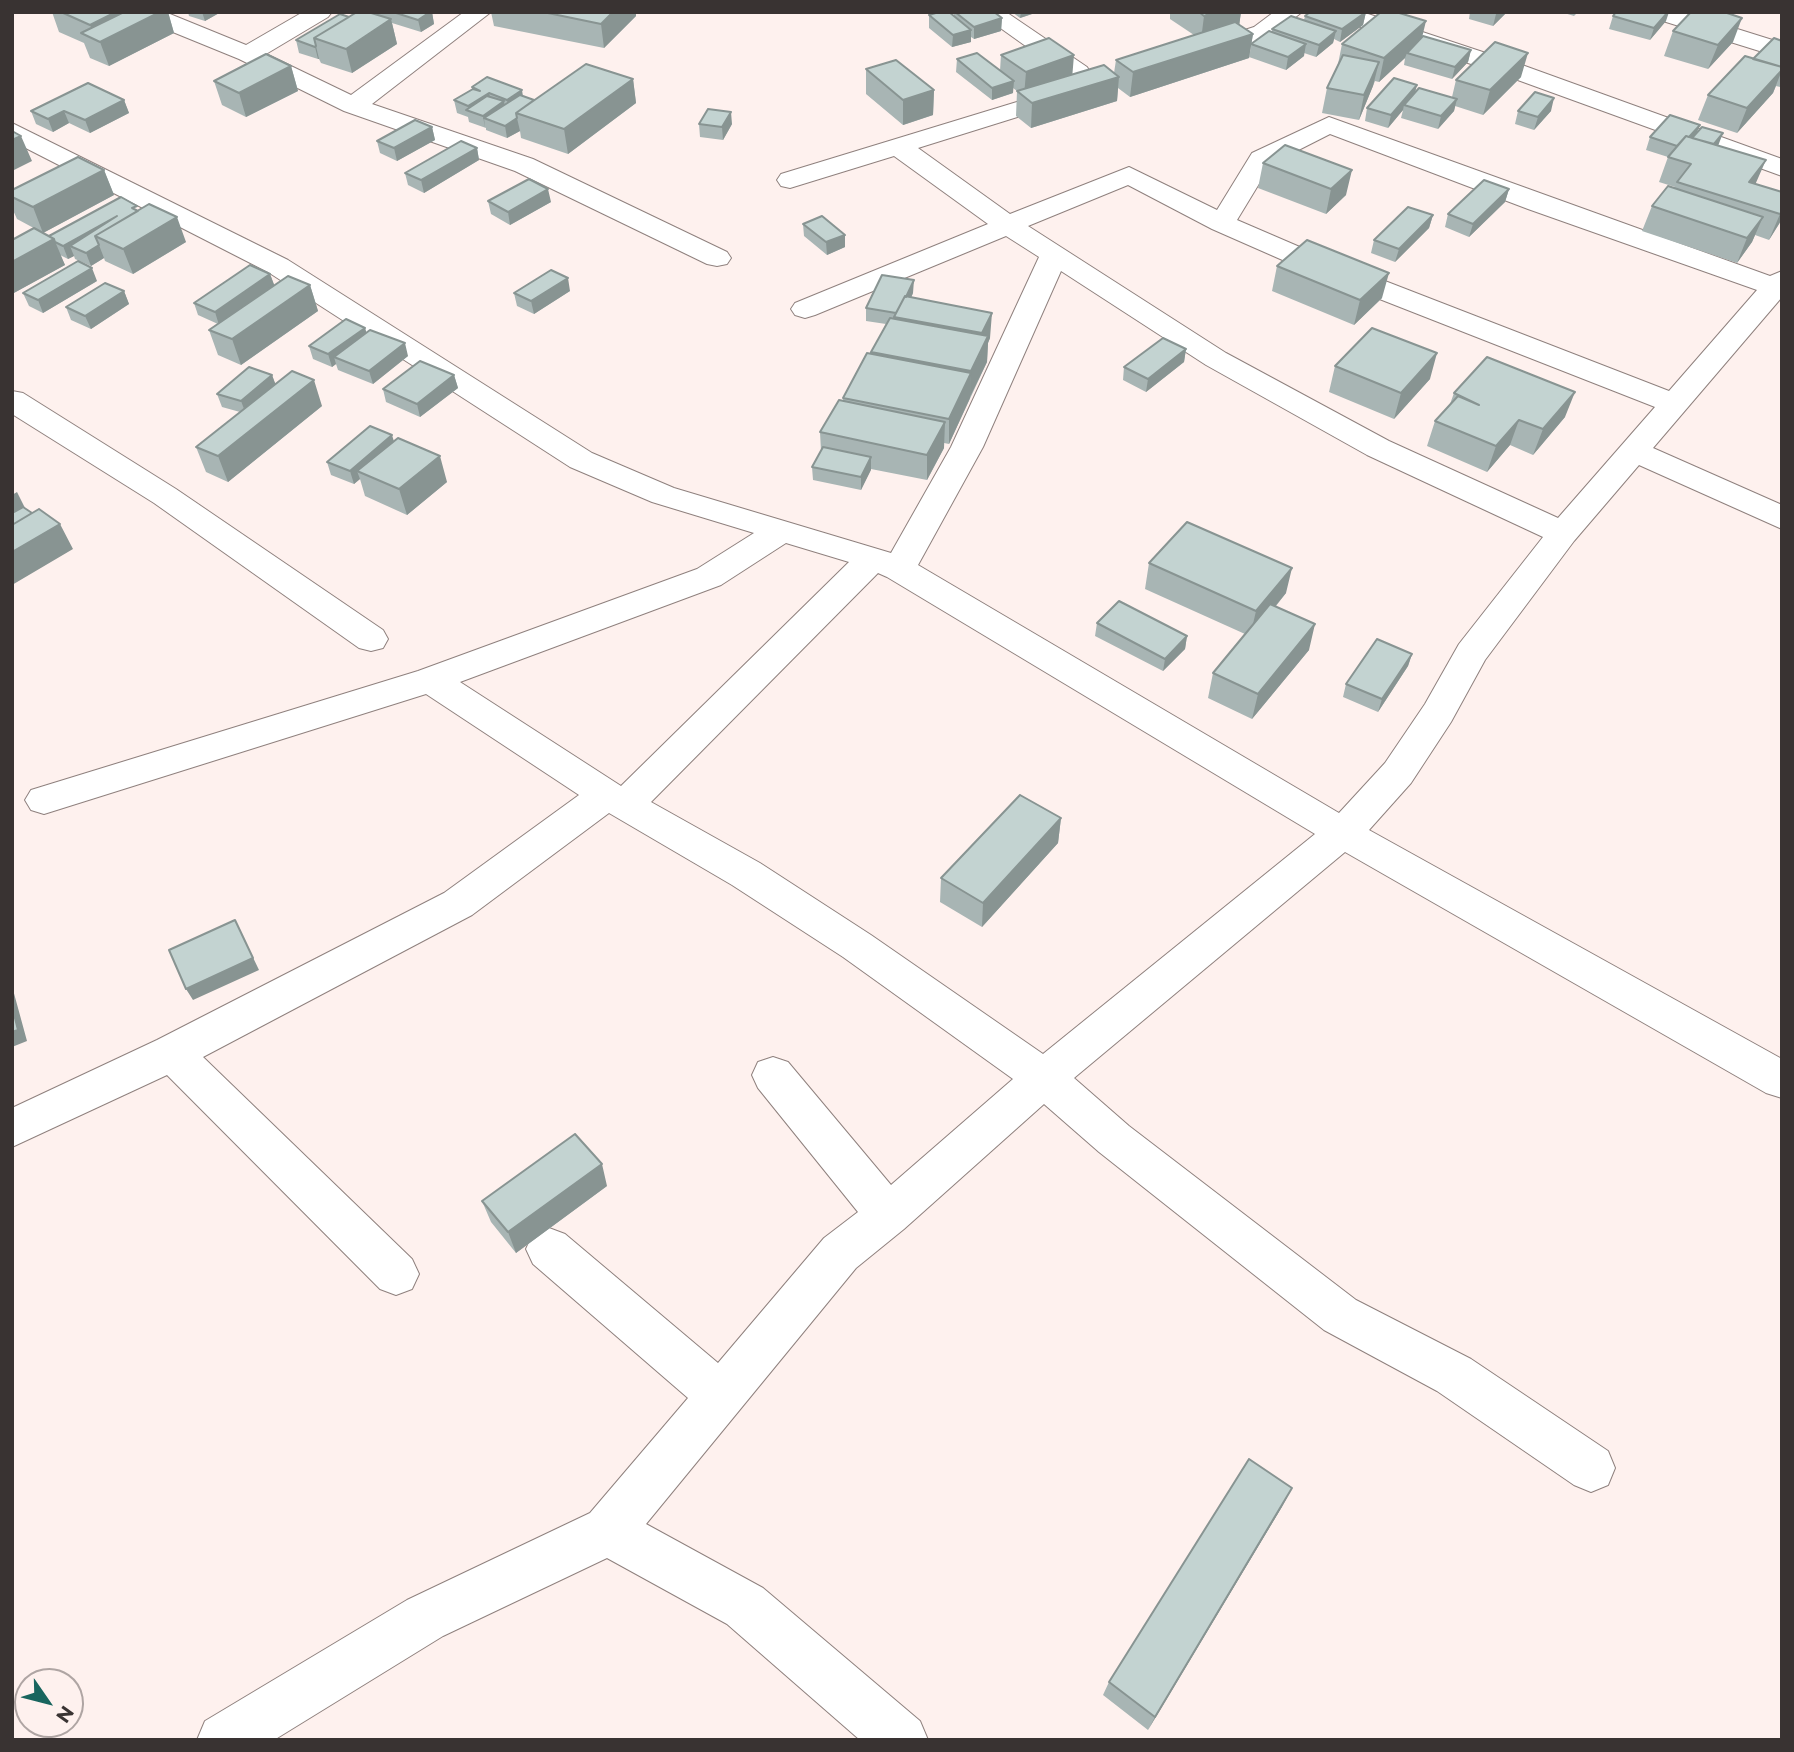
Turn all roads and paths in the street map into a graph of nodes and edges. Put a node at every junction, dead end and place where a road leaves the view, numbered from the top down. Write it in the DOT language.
graph roads {
  1 [pos="144,12"];
  2 [pos="320,12"];
  3 [pos="479,12"];
  4 [pos="990,12"];
  5 [pos="1290,12"];
  6 [pos="1338,12"];
  7 [pos="1658,12"];
  8 [pos="1239,19"];
  9 [pos="1262,32"];
  10 [pos="1782,51"];
  11 [pos="248,54"];
  12 [pos="1185,57"];
  13 [pos="353,106"];
  14 [pos="12,131"];
  15 [pos="899,147"];
  16 [pos="1782,168"];
  17 [pos="790,180"];
  18 [pos="1222,223"];
  19 [pos="1006,225"];
  20 [pos="1054,255"];
  21 [pos="717,258"];
  22 [pos="1776,293"];
  23 [pos="804,309"];
  24 [pos="12,400"];
  25 [pos="1675,404"];
  26 [pos="1634,451"];
  27 [pos="1782,518"];
  28 [pos="783,530"];
  29 [pos="1563,533"];
  30 [pos="886,563"];
  31 [pos="372,639"];
  32 [pos="430,680"];
  33 [pos="617,799"];
  34 [pos="44,800"];
  35 [pos="1343,833"];
  36 [pos="172,1053"];
  37 [pos="773,1074"];
  38 [pos="1044,1079"];
  39 [pos="1781,1080"];
  40 [pos="12,1128"];
  41 [pos="888,1215"];
  42 [pos="550,1249"];
  43 [pos="397,1274"];
  44 [pos="722,1396"];
  45 [pos="1591,1468"];
  46 [pos="608,1531"];
  47 [pos="224,1740"];
  48 [pos="901,1740"];
  1 -- 11 [label="street"];
  2 -- 11 [label="street"];
  3 -- 13 [label="street"];
  4 -- 15 [label="street"];
  5 -- 9 [label="street"];
  6 -- 16 [label="street"];
  7 -- 10 [label="street"];
  8 -- 9 [label="street"];
  9 -- 12 [label="street"];
  11 -- 13 [label="street"];
  13 -- 21 [label="street"];
  14 -- 28 [label="street"];
  15 -- 17 [label="street"];
  15 -- 19 [label="street"];
  18 -- 19 [label="street"];
  18 -- 22 [label="street"];
  18 -- 25 [label="street"];
  19 -- 20 [label="street"];
  19 -- 23 [label="street"];
  20 -- 29 [label="street"];
  20 -- 30 [label="street"];
  22 -- 25 [label="street"];
  24 -- 31 [label="street"];
  25 -- 26 [label="street"];
  26 -- 27 [label="street"];
  26 -- 29 [label="street"];
  28 -- 30 [label="street"];
  28 -- 32 [label="street"];
  29 -- 35 [label="street"];
  30 -- 33 [label="street"];
  30 -- 35 [label="street"];
  32 -- 33 [label="street"];
  32 -- 34 [label="street"];
  33 -- 36 [label="street"];
  33 -- 38 [label="street"];
  35 -- 38 [label="street"];
  35 -- 39 [label="street"];
  36 -- 40 [label="street"];
  36 -- 43 [label="street"];
  37 -- 41 [label="street"];
  38 -- 41 [label="street"];
  38 -- 45 [label="street"];
  41 -- 44 [label="street"];
  42 -- 44 [label="street"];
  44 -- 46 [label="street"];
  46 -- 47 [label="street"];
  46 -- 48 [label="street"];
}
